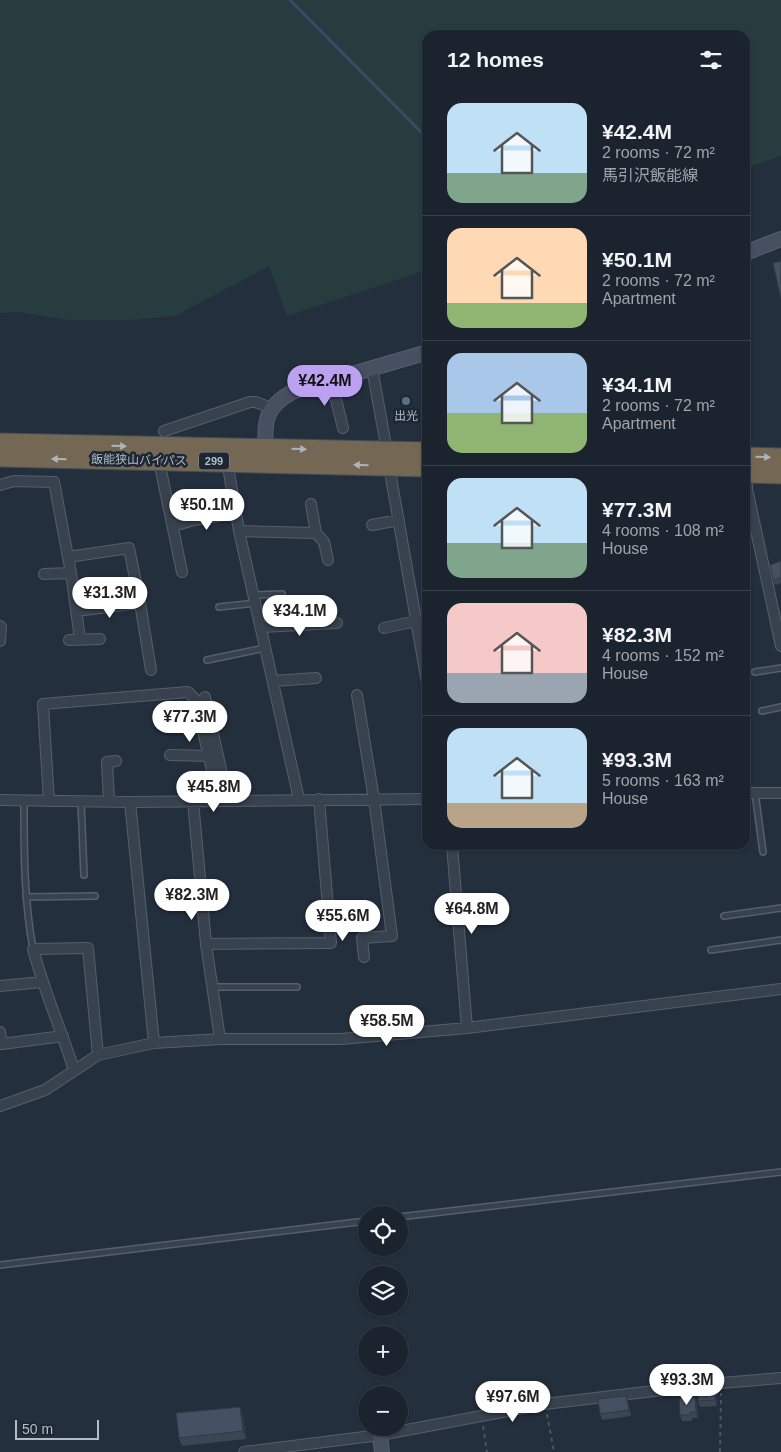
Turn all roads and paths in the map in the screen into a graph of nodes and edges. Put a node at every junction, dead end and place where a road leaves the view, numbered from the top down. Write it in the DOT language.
graph roads {
  1 [pos="781,240"];
  2 [pos="750,250"];
  3 [pos="422,354"];
  4 [pos="372,368"];
  5 [pos="331,380"];
  6 [pos="271,408"];
  7 [pos="343,428"];
  8 [pos="164,431"];
  9 [pos="0,443"];
  10 [pos="422,453"];
  11 [pos="266,455"];
  12 [pos="0,457"];
  13 [pos="781,458"];
  14 [pos="388,459"];
  15 [pos="160,461"];
  16 [pos="227,461"];
  17 [pos="422,466"];
  18 [pos="750,467"];
  19 [pos="750,469"];
  20 [pos="781,474"];
  21 [pos="0,485"];
  22 [pos="750,503"];
  23 [pos="311,504"];
  24 [pos="236,513"];
  25 [pos="399,520"];
  26 [pos="372,525"];
  27 [pos="173,526"];
  28 [pos="239,531"];
  29 [pos="316,533"];
  30 [pos="68,557"];
  31 [pos="328,560"];
  32 [pos="182,572"];
  33 [pos="71,573"];
  34 [pos="44,574"];
  35 [pos="282,594"];
  36 [pos="255,599"];
  37 [pos="140,603"];
  38 [pos="219,607"];
  39 [pos="76,610"];
  40 [pos="416,621"];
  41 [pos="337,623"];
  42 [pos="0,626"];
  43 [pos="262,627"];
  44 [pos="384,628"];
  45 [pos="422,635"];
  46 [pos="100,638"];
  47 [pos="0,641"];
  48 [pos="781,646"];
  49 [pos="265,648"];
  50 [pos="207,660"];
  51 [pos="781,668"];
  52 [pos="151,670"];
  53 [pos="755,672"];
  54 [pos="316,678"];
  55 [pos="274,681"];
  56 [pos="358,695"];
  57 [pos="205,697"];
  58 [pos="781,707"];
  59 [pos="762,711"];
  60 [pos="170,755"];
  61 [pos="210,756"];
  62 [pos="116,761"];
  63 [pos="750,793"];
  64 [pos="781,793"];
  65 [pos="422,798"];
  66 [pos="299,799"];
  67 [pos="319,799"];
  68 [pos="374,799"];
  69 [pos="0,800"];
  70 [pos="48,801"];
  71 [pos="81,801"];
  72 [pos="109,801"];
  73 [pos="193,801"];
  74 [pos="224,801"];
  75 [pos="24,802"];
  76 [pos="130,802"];
  77 [pos="452,850"];
  78 [pos="763,852"];
  79 [pos="84,876"];
  80 [pos="26,896"];
  81 [pos="95,896"];
  82 [pos="781,908"];
  83 [pos="724,916"];
  84 [pos="781,940"];
  85 [pos="206,944"];
  86 [pos="33,949"];
  87 [pos="711,950"];
  88 [pos="364,957"];
  89 [pos="42,982"];
  90 [pos="0,986"];
  91 [pos="297,987"];
  92 [pos="213,988"];
  93 [pos="781,989"];
  94 [pos="467,1028"];
  95 [pos="0,1032"];
  96 [pos="63,1036"];
  97 [pos="220,1039"];
  98 [pos="154,1043"];
  99 [pos="98,1055"];
  100 [pos="74,1070"];
  101 [pos="0,1106"];
  102 [pos="781,1172"];
  103 [pos="408,1216"];
  104 [pos="358,1222"];
  105 [pos="0,1265"];
  106 [pos="781,1378"];
  107 [pos="721,1383"];
  108 [pos="545,1404"];
  109 [pos="481,1416"];
  110 [pos="408,1430"];
  111 [pos="372,1436"];
  112 [pos="380,1436"];
  113 [pos="244,1452"];
  114 [pos="382,1452"];
  115 [pos="487,1452"];
  116 [pos="554,1452"];
  117 [pos="720,1452"];
  1 -- 2 [label="main road"];
  3 -- 4 [label="main road"];
  4 -- 5 [label="main road"];
  4 -- 14 [label="street"];
  5 -- 6 [label="main road"];
  5 -- 7 [label="street"];
  6 -- 8 [label="street"];
  6 -- 11 [label="main road"];
  9 -- 11 [label="highway, 飯能狭山バイパス / 299, one-way"];
  10 -- 14 [label="highway, 飯能狭山バイパス / 299"];
  11 -- 14 [label="highway, 飯能狭山バイパス / 299"];
  11 -- 16 [label="highway, 飯能狭山バイパス / 299"];
  15 -- 12 [label="highway, 飯能狭山バイパス / 299, one-way"];
  18 -- 13 [label="highway, one-way"];
  14 -- 17 [label="highway, 飯能狭山バイパス / 299"];
  14 -- 25 [label="street"];
  15 -- 16 [label="highway, 飯能狭山バイパス / 299"];
  15 -- 27 [label="street"];
  16 -- 24 [label="street"];
  19 -- 20 [label="highway"];
  21 -- 30 [label="street"];
  22 -- 48 [label="street"];
  23 -- 29 [label="street"];
  24 -- 27 [label="street"];
  24 -- 28 [label="street"];
  25 -- 26 [label="street"];
  25 -- 40 [label="street"];
  27 -- 32 [label="street"];
  28 -- 29 [label="street"];
  28 -- 36 [label="street"];
  29 -- 31 [label="street"];
  30 -- 33 [label="street"];
  30 -- 37 [label="street"];
  33 -- 34 [label="street"];
  33 -- 39 [label="street"];
  35 -- 36 [label="lane"];
  36 -- 38 [label="lane"];
  36 -- 43 [label="street"];
  37 -- 39 [label="street"];
  37 -- 52 [label="street"];
  39 -- 46 [label="street"];
  40 -- 44 [label="street"];
  40 -- 45 [label="street"];
  41 -- 43 [label="street"];
  42 -- 47 [label="street"];
  43 -- 49 [label="street"];
  49 -- 50 [label="lane"];
  49 -- 55 [label="street"];
  51 -- 53 [label="lane"];
  54 -- 55 [label="street"];
  55 -- 66 [label="street"];
  56 -- 68 [label="street"];
  57 -- 74 [label="street"];
  58 -- 59 [label="lane"];
  60 -- 61 [label="street"];
  61 -- 70 [label="street"];
  61 -- 74 [label="street"];
  62 -- 72 [label="street"];
  63 -- 64 [label="street"];
  63 -- 78 [label="lane"];
  65 -- 68 [label="street"];
  66 -- 67 [label="street"];
  66 -- 74 [label="street"];
  67 -- 68 [label="street"];
  67 -- 85 [label="street"];
  68 -- 88 [label="street"];
  69 -- 75 [label="street"];
  70 -- 71 [label="street"];
  70 -- 75 [label="street"];
  71 -- 72 [label="street"];
  71 -- 79 [label="lane"];
  72 -- 76 [label="street"];
  73 -- 74 [label="street"];
  73 -- 76 [label="street"];
  73 -- 85 [label="street"];
  75 -- 80 [label="lane"];
  76 -- 98 [label="street"];
  77 -- 94 [label="street"];
  80 -- 81 [label="lane"];
  80 -- 86 [label="lane"];
  82 -- 83 [label="lane"];
  84 -- 87 [label="lane"];
  85 -- 92 [label="street"];
  86 -- 89 [label="street"];
  86 -- 99 [label="street"];
  89 -- 90 [label="street"];
  89 -- 96 [label="street"];
  91 -- 92 [label="lane"];
  92 -- 97 [label="street"];
  93 -- 94 [label="street"];
  94 -- 97 [label="street"];
  95 -- 96 [label="street"];
  96 -- 100 [label="street"];
  97 -- 98 [label="street"];
  98 -- 99 [label="street"];
  99 -- 100 [label="street"];
  100 -- 101 [label="street"];
  102 -- 103 [label="lane"];
  104 -- 105 [label="lane"];
  106 -- 107 [label="street"];
  107 -- 108 [label="street"];
  107 -- 117 [label="path"];
  108 -- 109 [label="street"];
  108 -- 116 [label="path"];
  109 -- 110 [label="street"];
  109 -- 115 [label="path"];
  111 -- 113 [label="street"];
  112 -- 114 [label="main road"];
}
